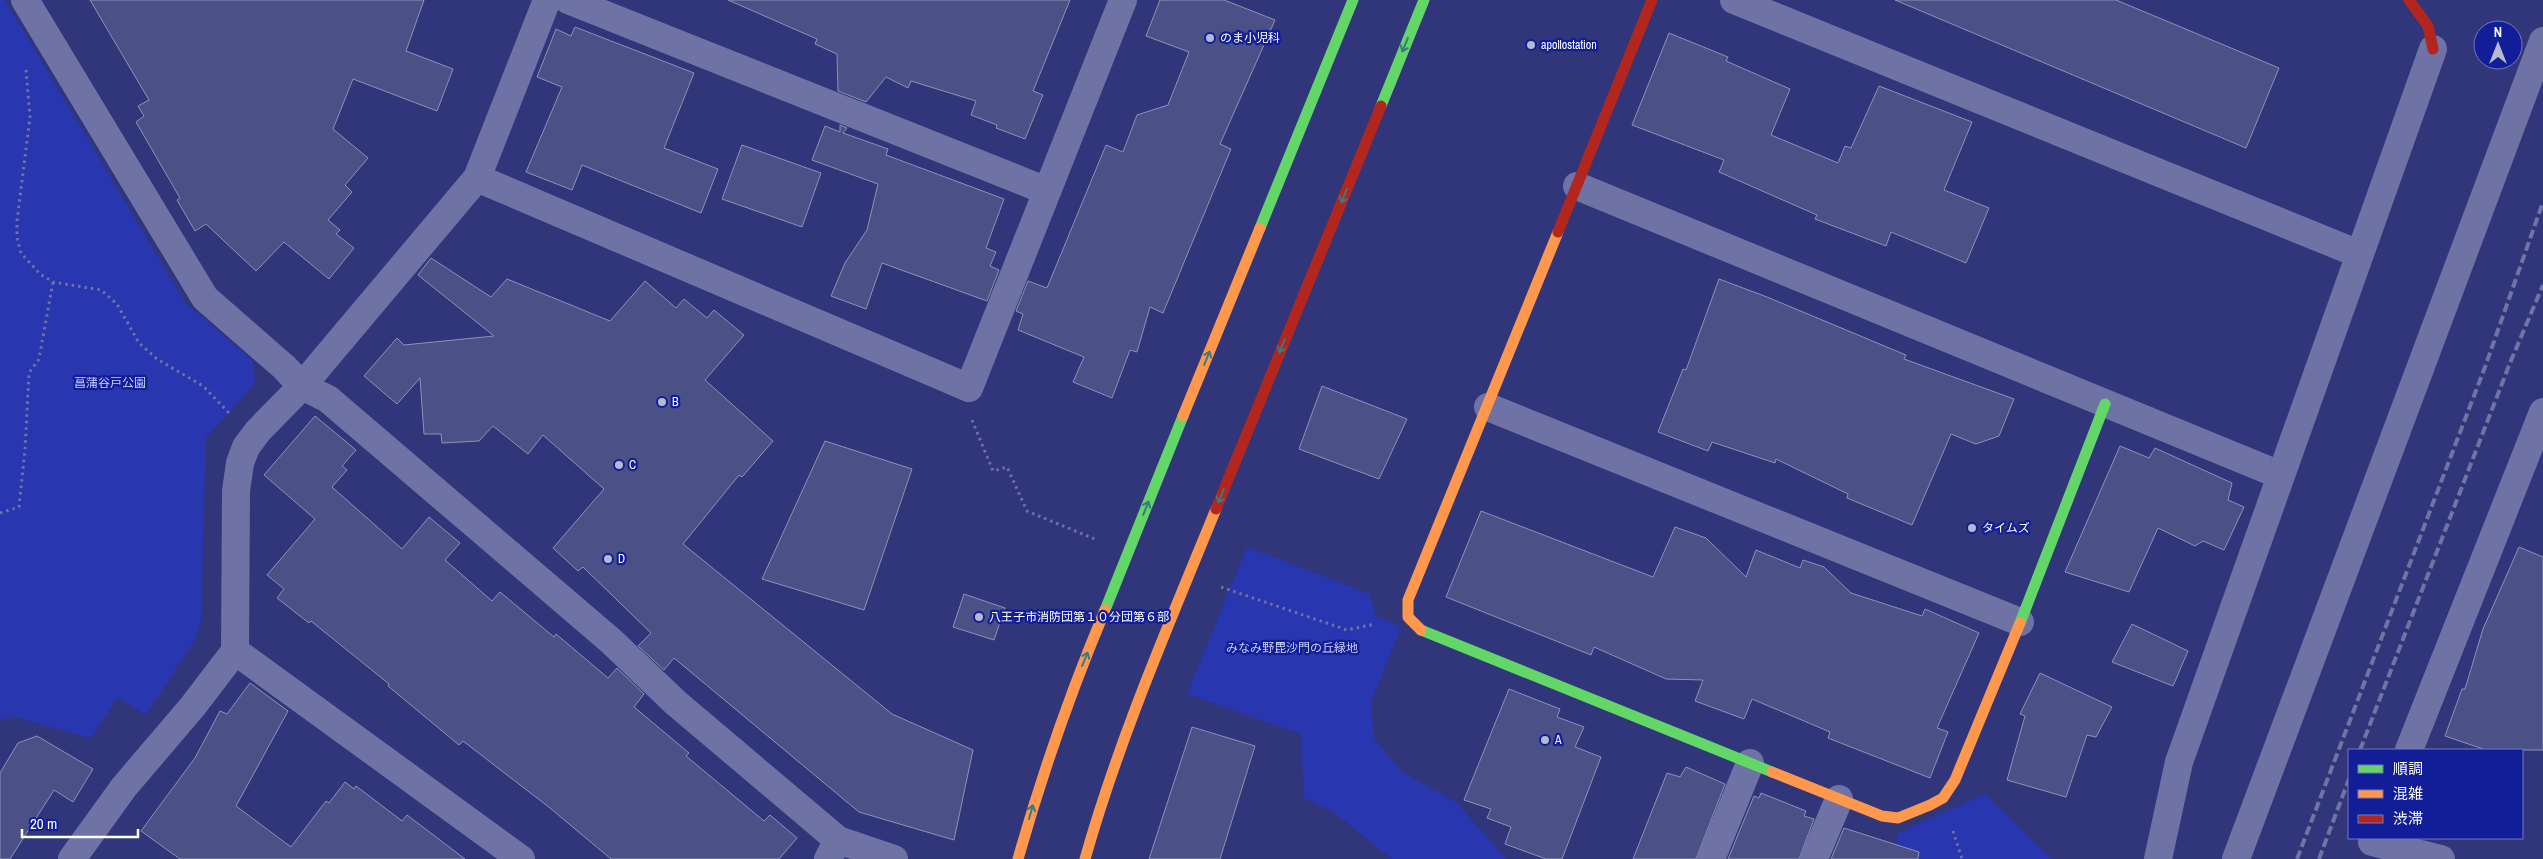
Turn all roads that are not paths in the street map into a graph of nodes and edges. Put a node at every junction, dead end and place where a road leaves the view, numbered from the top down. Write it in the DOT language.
graph roads {
  1 [pos="25,0"];
  2 [pos="547,0"];
  3 [pos="568,0"];
  4 [pos="1123,0"];
  5 [pos="1353,0"];
  6 [pos="1424,0"];
  7 [pos="1652,0"];
  8 [pos="1734,0"];
  9 [pos="2409,0"];
  10 [pos="2543,41"];
  11 [pos="2433,49"];
  12 [pos="477,178"];
  13 [pos="1577,186"];
  14 [pos="1047,191"];
  15 [pos="2359,254"];
  16 [pos="302,386"];
  17 [pos="2105,404"];
  18 [pos="1488,407"];
  19 [pos="2543,412"];
  20 [pos="2280,475"];
  21 [pos="2020,622"];
  22 [pos="235,651"];
  23 [pos="2409,749"];
  24 [pos="1750,763"];
  25 [pos="1839,799"];
  26 [pos="2371,846"];
  27 [pos="833,850"];
  28 [pos="72,859"];
  29 [pos="521,859"];
  30 [pos="894,859"];
  31 [pos="1018,859"];
  32 [pos="1085,859"];
  33 [pos="1711,859"];
  34 [pos="1814,859"];
  35 [pos="2158,859"];
  36 [pos="2236,859"];
  37 [pos="2440,859"];
  1 -- 16 [label="street"];
  2 -- 12 [label="street"];
  3 -- 14 [label="street"];
  4 -- 14 [label="street"];
  31 -- 5 [label="street, one-way"];
  6 -- 32 [label="street, one-way"];
  7 -- 13 [label="street"];
  8 -- 15 [label="street"];
  9 -- 11 [label="street"];
  10 -- 36 [label="street"];
  11 -- 15 [label="street"];
  12 -- 14 [label="street"];
  12 -- 16 [label="street"];
  13 -- 17 [label="street"];
  13 -- 18 [label="street"];
  15 -- 20 [label="street"];
  16 -- 22 [label="street"];
  16 -- 27 [label="street"];
  17 -- 20 [label="street"];
  17 -- 21 [label="street"];
  18 -- 21 [label="street"];
  18 -- 24 [label="street"];
  19 -- 23 [label="street"];
  20 -- 35 [label="street"];
  21 -- 25 [label="street"];
  22 -- 28 [label="street"];
  22 -- 29 [label="street"];
  24 -- 25 [label="street"];
  24 -- 33 [label="street"];
  25 -- 34 [label="street"];
  26 -- 37 [label="street"];
  27 -- 30 [label="street"];
}
